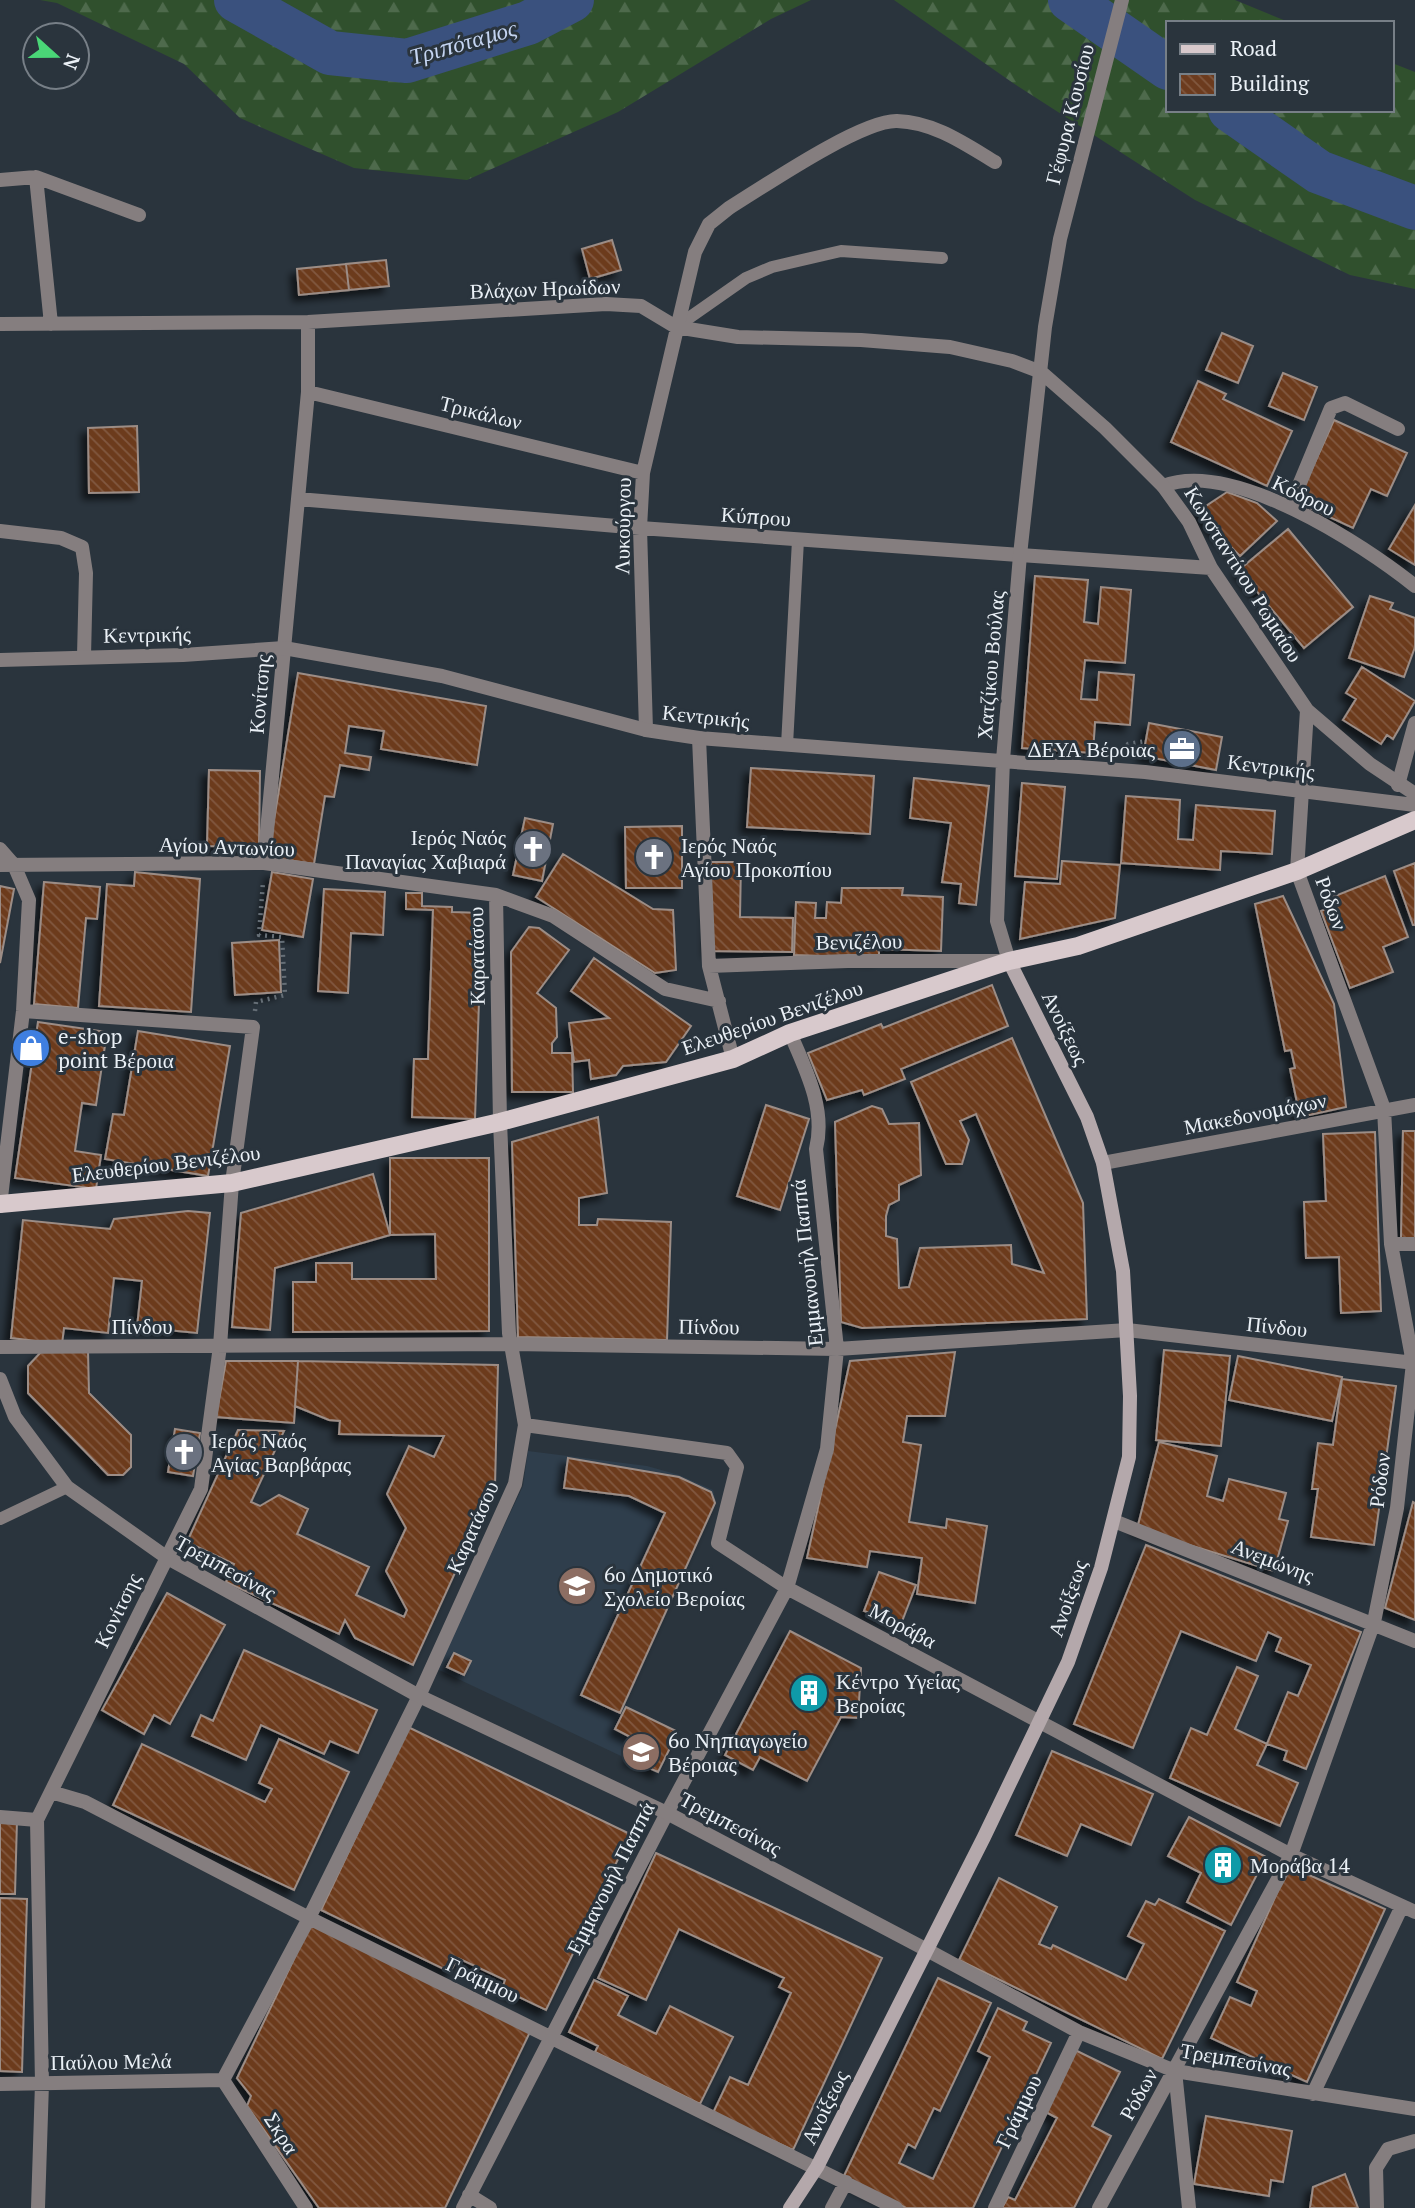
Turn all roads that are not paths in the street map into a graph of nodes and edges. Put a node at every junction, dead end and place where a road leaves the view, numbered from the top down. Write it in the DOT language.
graph roads {
  1 [pos="1122,0"];
  2 [pos="995,162"];
  3 [pos="36,177"];
  4 [pos="0,180"];
  5 [pos="139,215"];
  6 [pos="942,258"];
  7 [pos="308,322"];
  8 [pos="0,324"];
  9 [pos="51,324"];
  10 [pos="676,327"];
  11 [pos="1041,372"];
  12 [pos="308,392"];
  13 [pos="1398,429"];
  14 [pos="643,473"];
  15 [pos="1163,486"];
  16 [pos="298,499"];
  17 [pos="1290,507"];
  18 [pos="640,528"];
  19 [pos="0,531"];
  20 [pos="798,540"];
  21 [pos="1020,555"];
  22 [pos="1210,568"];
  23 [pos="1415,586"];
  24 [pos="284,648"];
  25 [pos="84,656"];
  26 [pos="0,660"];
  27 [pos="1307,710"];
  28 [pos="1415,723"];
  29 [pos="646,730"];
  30 [pos="699,738"];
  31 [pos="787,745"];
  32 [pos="1003,760"];
  33 [pos="1398,785"];
  34 [pos="1303,791"];
  35 [pos="1415,794"];
  36 [pos="1415,805"];
  37 [pos="1415,820"];
  38 [pos="0,849"];
  39 [pos="264,863"];
  40 [pos="7,865"];
  41 [pos="1297,871"];
  42 [pos="496,895"];
  43 [pos="1009,961"];
  44 [pos="709,966"];
  45 [pos="719,1001"];
  46 [pos="23,1011"];
  47 [pos="790,1033"];
  48 [pos="733,1059"];
  49 [pos="1415,1105"];
  50 [pos="1384,1109"];
  51 [pos="500,1122"];
  52 [pos="1103,1163"];
  53 [pos="232,1183"];
  54 [pos="0,1205"];
  55 [pos="1391,1244"];
  56 [pos="1415,1244"];
  57 [pos="1127,1330"];
  58 [pos="512,1344"];
  59 [pos="220,1346"];
  60 [pos="0,1347"];
  61 [pos="837,1349"];
  62 [pos="1414,1363"];
  63 [pos="0,1379"];
  64 [pos="525,1425"];
  65 [pos="67,1487"];
  66 [pos="0,1519"];
  67 [pos="1114,1521"];
  68 [pos="166,1558"];
  69 [pos="787,1588"];
  70 [pos="1374,1622"];
  71 [pos="1415,1641"];
  72 [pos="419,1696"];
  73 [pos="1041,1721"];
  74 [pos="51,1792"];
  75 [pos="667,1813"];
  76 [pos="0,1817"];
  77 [pos="37,1820"];
  78 [pos="1291,1855"];
  79 [pos="1409,1909"];
  80 [pos="309,1918"];
  81 [pos="926,1950"];
  82 [pos="1079,2032"];
  83 [pos="553,2036"];
  84 [pos="1175,2071"];
  85 [pos="223,2080"];
  86 [pos="42,2083"];
  87 [pos="0,2084"];
  88 [pos="1313,2094"];
  89 [pos="1413,2110"];
  90 [pos="1415,2141"];
  91 [pos="817,2167"];
  92 [pos="846,2182"];
  93 [pos="466,2202"];
  94 [pos="38,2208"];
  95 [pos="306,2208"];
  96 [pos="490,2208"];
  97 [pos="790,2208"];
  98 [pos="832,2208"];
  99 [pos="896,2208"];
  100 [pos="995,2208"];
  101 [pos="1099,2208"];
  102 [pos="1189,2208"];
  103 [pos="1377,2208"];
  1 -- 11 [label="street, Γέφυρα Κουσίου"];
  2 -- 10 [label="street, Λυκούργου"];
  3 -- 4 [label="street"];
  3 -- 5 [label="street"];
  3 -- 9 [label="street"];
  6 -- 10 [label="lane"];
  7 -- 9 [label="street, Βλάχων Ηρωίδων"];
  7 -- 10 [label="street, Βλάχων Ηρωίδων"];
  7 -- 12 [label="street, Κονίτσης"];
  8 -- 9 [label="street, Βλάχων Ηρωίδων"];
  10 -- 11 [label="street, Βλάχων Ηρωίδων"];
  10 -- 14 [label="street, Λυκούργου"];
  11 -- 15 [label="street, Βλάχων Ηρωίδων"];
  11 -- 21 [label="street, Χατζίκου Βούλας"];
  12 -- 14 [label="street, Τρικάλων"];
  12 -- 16 [label="street, Κονίτσης"];
  13 -- 17 [label="street"];
  14 -- 18 [label="street, Λυκούργου"];
  15 -- 17 [label="street, Κόδρου"];
  15 -- 22 [label="street, Κωνσταντίνου Ρωμαίου"];
  16 -- 18 [label="street, Κύπρου"];
  16 -- 24 [label="street, Κονίτσης"];
  17 -- 23 [label="street, Κόδρου"];
  18 -- 20 [label="street, Κύπρου"];
  18 -- 29 [label="street, Λυκούργου"];
  19 -- 25 [label="street"];
  20 -- 21 [label="street, Κύπρου"];
  20 -- 31 [label="lane"];
  21 -- 22 [label="street, Κύπρου"];
  21 -- 32 [label="street, Χατζίκου Βούλας"];
  22 -- 27 [label="street, Κωνσταντίνου Ρωμαίου"];
  24 -- 25 [label="street, Κεντρικής"];
  24 -- 29 [label="street, Κεντρικής"];
  24 -- 39 [label="street, Κονίτσης"];
  25 -- 26 [label="street, Κεντρικής"];
  27 -- 33 [label="street, Κωνσταντίνου Ρωμαίου"];
  27 -- 34 [label="street, Ρόδων"];
  28 -- 33 [label="street"];
  29 -- 30 [label="street, Κεντρικής"];
  30 -- 31 [label="street, Κεντρικής"];
  30 -- 44 [label="street"];
  31 -- 32 [label="street, Κεντρικής"];
  32 -- 34 [label="street, Κεντρικής"];
  32 -- 43 [label="street, Χατζίκου Βούλας"];
  33 -- 35 [label="street, Κωνσταντίνου Ρωμαίου"];
  34 -- 36 [label="street, Κεντρικής"];
  34 -- 41 [label="street, Ρόδων"];
  37 -- 41 [label="main road, Ελευθερίου Βενιζέλου"];
  38 -- 40 [label="street"];
  39 -- 40 [label="street, Αγίου Αντωνίου"];
  39 -- 42 [label="street, Αγίου Αντωνίου"];
  40 -- 46 [label="street"];
  41 -- 43 [label="main road, Ελευθερίου Βενιζέλου"];
  41 -- 50 [label="street, Ρόδων"];
  42 -- 45 [label="street, Αγίου Αντωνίου"];
  42 -- 51 [label="street, Καρατάσου"];
  43 -- 44 [label="street, Βενιζέλου"];
  43 -- 47 [label="main road, Ελευθερίου Βενιζέλου"];
  43 -- 52 [label="main road, Ανοίξεως"];
  44 -- 45 [label="street"];
  45 -- 48 [label="street"];
  46 -- 53 [label="street, Κονίτσης"];
  46 -- 54 [label="street"];
  47 -- 48 [label="main road, Ελευθερίου Βενιζέλου"];
  47 -- 61 [label="street, Εμμανουήλ Παππά"];
  48 -- 51 [label="main road, Ελευθερίου Βενιζέλου"];
  49 -- 50 [label="street, Μακεδονομάχων"];
  50 -- 52 [label="street, Μακεδονομάχων"];
  50 -- 55 [label="street, Ρόδων"];
  51 -- 53 [label="main road, Ελευθερίου Βενιζέλου"];
  51 -- 58 [label="street, Καρατάσου"];
  52 -- 57 [label="main road, Ανοίξεως"];
  53 -- 54 [label="main road, Ελευθερίου Βενιζέλου"];
  53 -- 59 [label="street, Κονίτσης"];
  55 -- 56 [label="street"];
  55 -- 62 [label="street, Ρόδων"];
  57 -- 61 [label="street, Πίνδου"];
  57 -- 62 [label="street, Πίνδου"];
  57 -- 67 [label="main road, Ανοίξεως"];
  58 -- 59 [label="street, Πίνδου"];
  58 -- 61 [label="street, Πίνδου"];
  58 -- 64 [label="street, Καρατάσου"];
  59 -- 60 [label="street, Πίνδου"];
  59 -- 68 [label="street, Κονίτσης"];
  61 -- 69 [label="street, Εμμανουήλ Παππά"];
  62 -- 70 [label="street, Ρόδων"];
  63 -- 65 [label="street, Τρεμπεσίνας"];
  64 -- 69 [label="street, Μοράβα"];
  64 -- 72 [label="street, Καρατάσου"];
  65 -- 66 [label="lane"];
  65 -- 68 [label="street, Τρεμπεσίνας"];
  67 -- 70 [label="street, Ανεμώνης"];
  67 -- 73 [label="main road, Ανοίξεως"];
  68 -- 72 [label="street, Τρεμπεσίνας"];
  68 -- 74 [label="street, Κονίτσης"];
  69 -- 73 [label="street, Μοράβα"];
  69 -- 75 [label="street, Εμμανουήλ Παππά"];
  70 -- 71 [label="street, Ανεμώνης"];
  70 -- 78 [label="street, Ρόδων"];
  72 -- 75 [label="street, Τρεμπεσίνας"];
  72 -- 80 [label="street, Καρατάσου"];
  73 -- 78 [label="street, Μοράβα"];
  73 -- 81 [label="main road, Ανοίξεως"];
  74 -- 77 [label="street, Κονίτσης"];
  74 -- 80 [label="street, Γράμμου"];
  75 -- 81 [label="street, Τρεμπεσίνας"];
  75 -- 83 [label="street, Εμμανουήλ Παππά"];
  76 -- 77 [label="street"];
  77 -- 86 [label="street, Κονίτσης"];
  78 -- 79 [label="street, Μοράβα"];
  78 -- 84 [label="street, Ρόδων"];
  79 -- 88 [label="street"];
  80 -- 83 [label="street, Γράμμου"];
  80 -- 85 [label="street, Καρατάσου"];
  81 -- 82 [label="street, Τρεμπεσίνας"];
  81 -- 91 [label="main road, Ανοίξεως"];
  82 -- 84 [label="street, Τρεμπεσίνας"];
  82 -- 100 [label="street, Γράμμου"];
  83 -- 91 [label="street, Γράμμου"];
  83 -- 93 [label="street, Εμμανουήλ Παππά"];
  84 -- 88 [label="street, Τρεμπεσίνας"];
  84 -- 101 [label="street, Ρόδων"];
  84 -- 102 [label="street"];
  85 -- 86 [label="street, Παύλου Μελά"];
  85 -- 95 [label="street, Σκρα"];
  86 -- 87 [label="street, Παύλου Μελά"];
  86 -- 94 [label="street, Κονίτσης"];
  88 -- 89 [label="street, Τρεμπεσίνας"];
  90 -- 103 [label="street"];
  91 -- 92 [label="street, Γράμμου"];
  91 -- 97 [label="main road, Ανοίξεως"];
  92 -- 98 [label="street"];
  92 -- 99 [label="street, Γράμμου"];
  93 -- 96 [label="street"];
}
